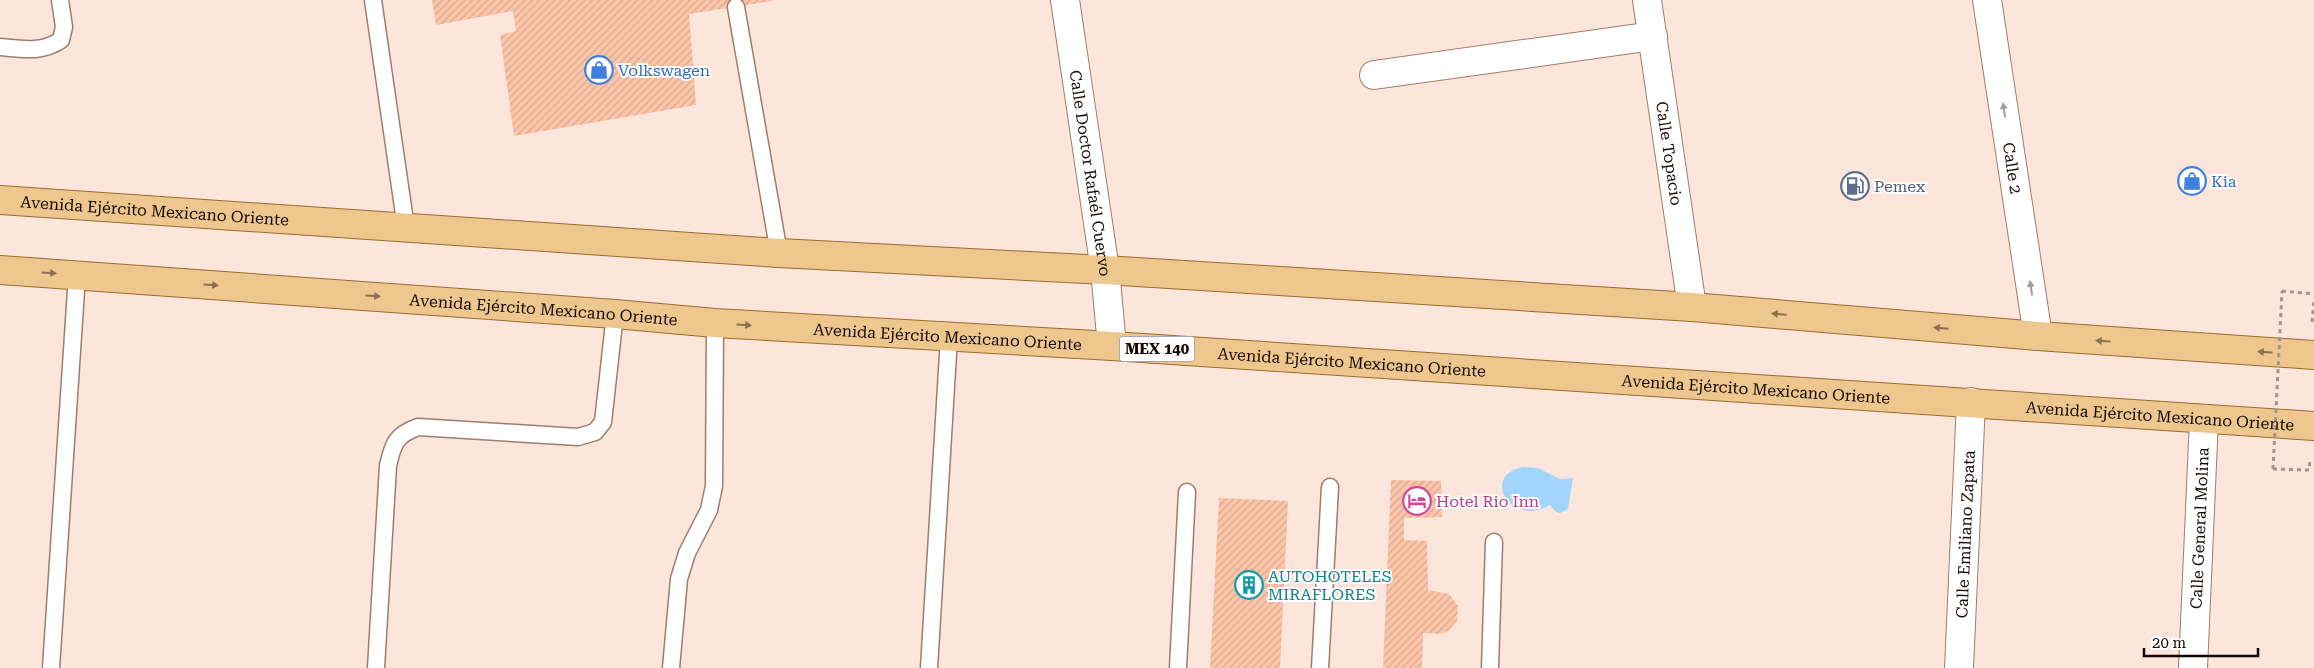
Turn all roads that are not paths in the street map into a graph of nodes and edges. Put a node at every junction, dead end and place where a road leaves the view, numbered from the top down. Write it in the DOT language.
graph roads {
  1 [pos="60,0"];
  2 [pos="373,0"];
  3 [pos="1065,0"];
  4 [pos="1647,0"];
  5 [pos="1987,0"];
  6 [pos="736,7"];
  7 [pos="1653,36"];
  8 [pos="0,47"];
  9 [pos="1374,75"];
  10 [pos="0,200"];
  11 [pos="406,228"];
  12 [pos="779,253"];
  13 [pos="0,270"];
  14 [pos="1105,270"];
  15 [pos="77,275"];
  16 [pos="1692,307"];
  17 [pos="615,314"];
  18 [pos="715,323"];
  19 [pos="2038,336"];
  20 [pos="948,337"];
  21 [pos="1112,346"];
  22 [pos="2314,355"];
  23 [pos="1971,402"];
  24 [pos="2204,418"];
  25 [pos="2314,426"];
  26 [pos="1330,487"];
  27 [pos="1187,492"];
  28 [pos="1494,542"];
  29 [pos="51,668"];
  30 [pos="376,668"];
  31 [pos="671,668"];
  32 [pos="929,668"];
  33 [pos="1178,668"];
  34 [pos="1320,668"];
  35 [pos="1490,668"];
  36 [pos="1959,668"];
  37 [pos="2193,668"];
  1 -- 8 [label="lane"];
  2 -- 11 [label="lane"];
  3 -- 14 [label="street, Calle Doctor Rafaél Cuervo"];
  4 -- 7 [label="street, Calle Topacio"];
  19 -- 5 [label="street, Calle 2, one-way"];
  6 -- 12 [label="lane"];
  7 -- 9 [label="street"];
  7 -- 16 [label="street, Calle Topacio"];
  10 -- 11 [label="main road, Avenida Ejército Mexicano Oriente"];
  11 -- 12 [label="main road, Avenida Ejército Mexicano Oriente"];
  12 -- 14 [label="main road, Avenida Ejército Mexicano Oriente"];
  13 -- 15 [label="main road, Avenida Ejército Mexicano Oriente / MEX 140, one-way"];
  14 -- 16 [label="main road, Avenida Ejército Mexicano Oriente"];
  14 -- 21 [label="street, Calle Doctor Rafaél Cuervo"];
  15 -- 17 [label="main road, Avenida Ejército Mexicano Oriente / MEX 140, one-way"];
  15 -- 29 [label="lane"];
  19 -- 16 [label="main road, Avenida Ejército Mexicano Oriente, one-way"];
  17 -- 18 [label="main road, Avenida Ejército Mexicano Oriente / MEX 140"];
  17 -- 30 [label="lane"];
  18 -- 20 [label="main road, Avenida Ejército Mexicano Oriente / MEX 140, one-way"];
  18 -- 31 [label="lane"];
  22 -- 19 [label="main road, Avenida Ejército Mexicano Oriente, one-way"];
  20 -- 21 [label="main road, Avenida Ejército Mexicano Oriente / MEX 140"];
  20 -- 32 [label="lane"];
  21 -- 23 [label="main road, Avenida Ejército Mexicano Oriente / MEX 140"];
  23 -- 24 [label="main road, Avenida Ejército Mexicano Oriente / MEX 140"];
  23 -- 36 [label="street, Calle Emiliano Zapata"];
  24 -- 25 [label="main road, Avenida Ejército Mexicano Oriente / MEX 140"];
  24 -- 37 [label="street, Calle General Molina"];
  26 -- 34 [label="lane"];
  27 -- 33 [label="lane"];
  28 -- 35 [label="lane"];
}
